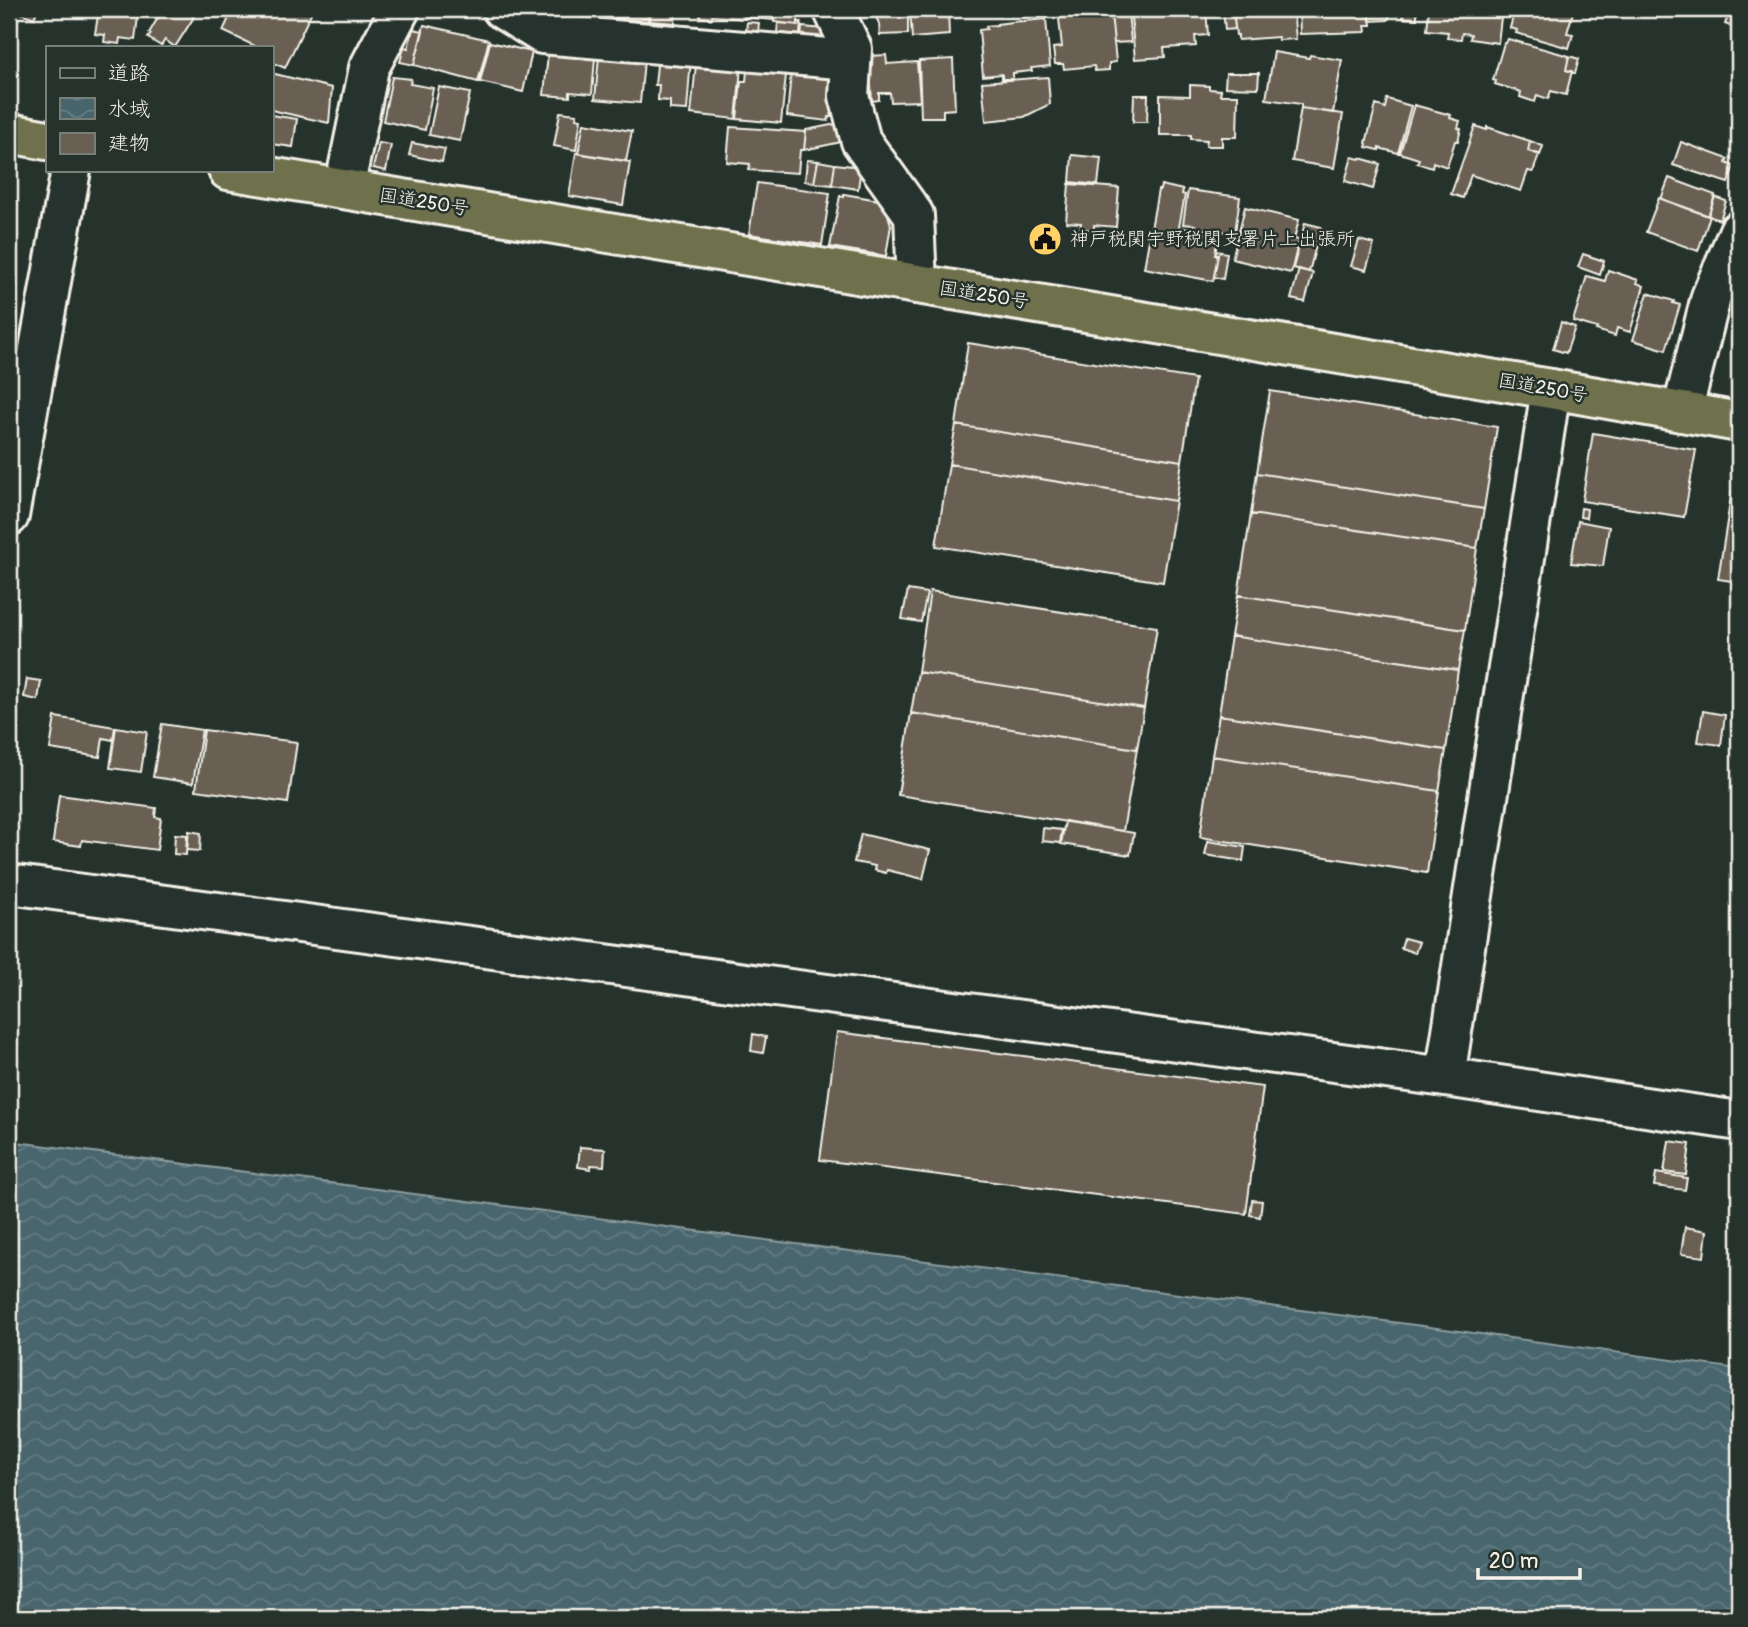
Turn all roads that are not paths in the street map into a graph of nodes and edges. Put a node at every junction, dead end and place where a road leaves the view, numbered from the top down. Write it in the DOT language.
graph roads {
  1 [pos="400,9"];
  2 [pos="502,9"];
  3 [pos="833,9"];
  4 [pos="851,60"];
  5 [pos="9,133"];
  6 [pos="46,140"];
  7 [pos="71,172"];
  8 [pos="240,172"];
  9 [pos="344,189"];
  10 [pos="1739,231"];
  11 [pos="917,284"];
  12 [pos="1551,389"];
  13 [pos="1682,412"];
  14 [pos="1739,422"];
  15 [pos="9,516"];
  16 [pos="9,884"];
  17 [pos="1445,1077"];
  18 [pos="1739,1121"];
  1 -- 9 [label="street"];
  2 -- 4 [label="street"];
  3 -- 4 [label="street"];
  4 -- 11 [label="street"];
  5 -- 6 [label="highway"];
  7 -- 15 [label="street"];
  8 -- 9 [label="highway, 国道250号"];
  9 -- 11 [label="highway, 国道250号"];
  10 -- 13 [label="street"];
  11 -- 12 [label="highway, 国道250号"];
  12 -- 13 [label="highway, 国道250号"];
  12 -- 17 [label="street"];
  13 -- 14 [label="highway, 国道250号"];
  16 -- 17 [label="street"];
  17 -- 18 [label="street"];
}
